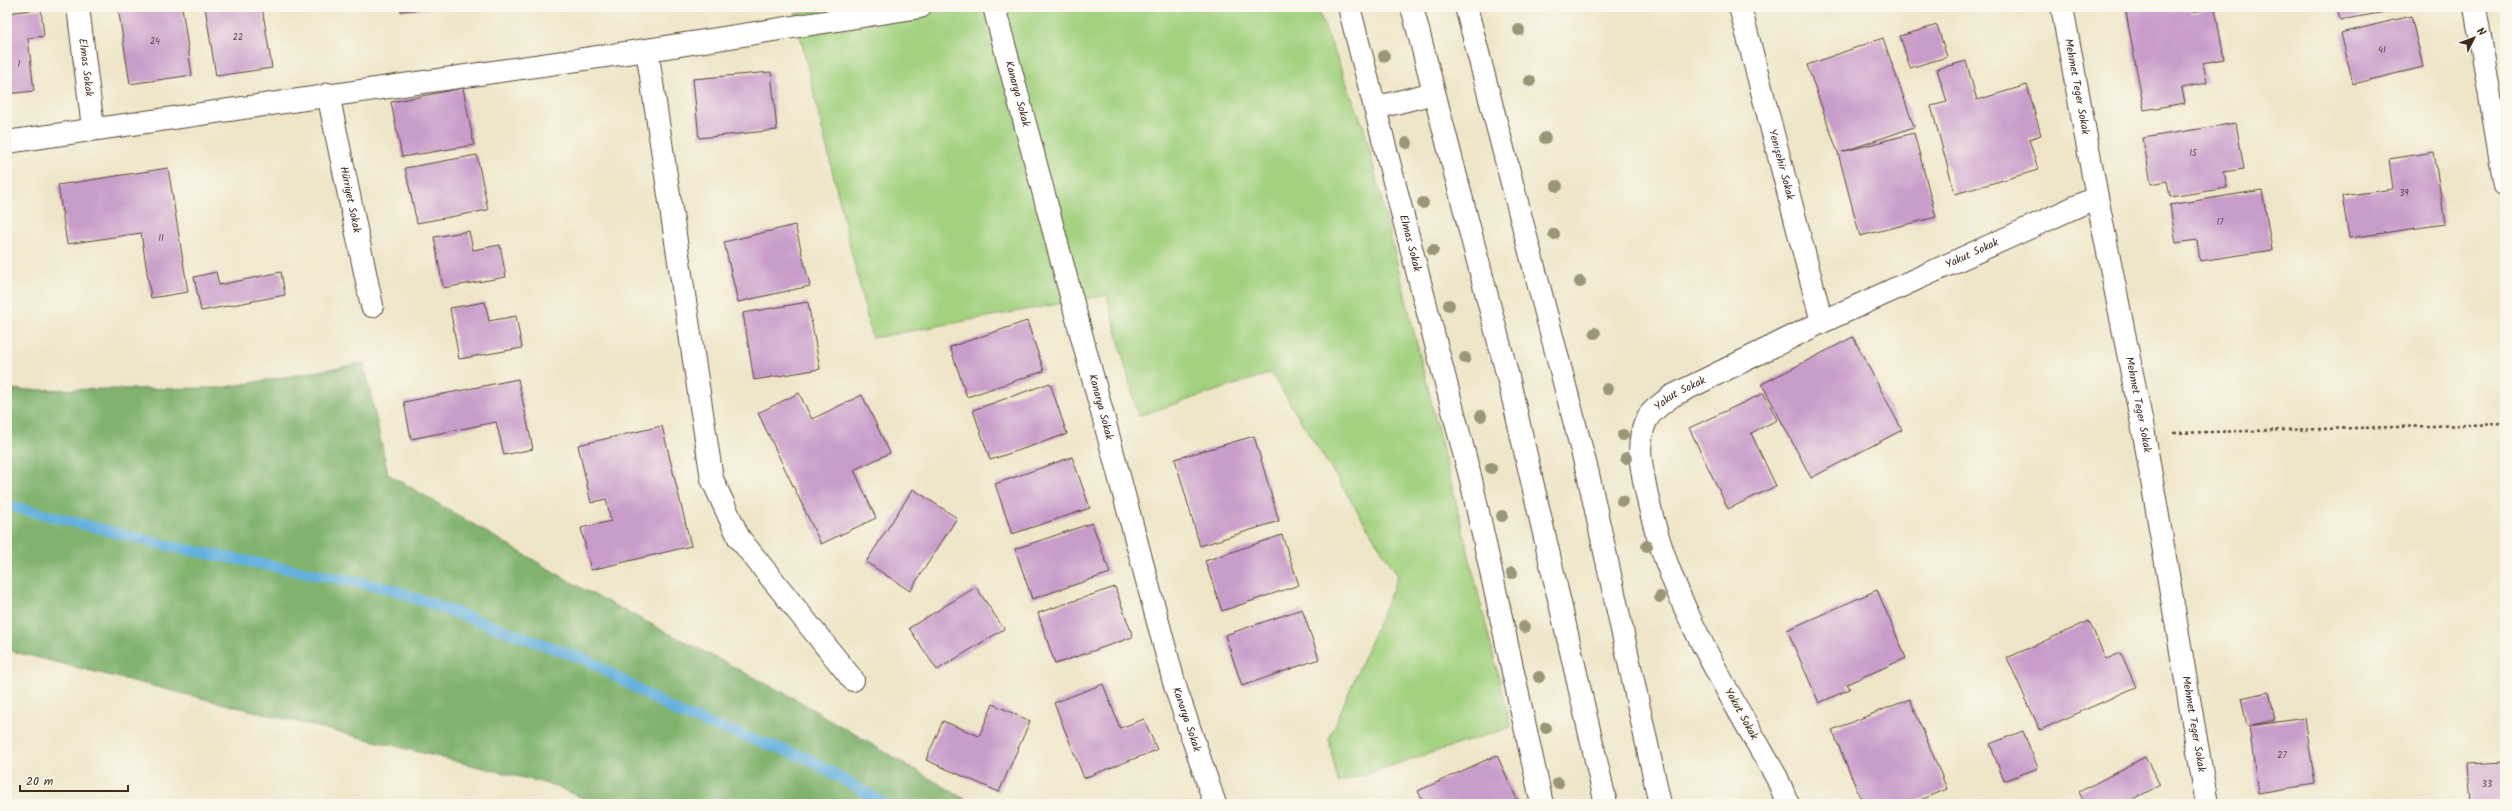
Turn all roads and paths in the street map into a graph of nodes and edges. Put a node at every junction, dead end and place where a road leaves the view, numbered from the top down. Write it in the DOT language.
graph roads {
  1 [pos="78,7"];
  2 [pos="920,7"];
  3 [pos="994,7"];
  4 [pos="1349,7"];
  5 [pos="1412,7"];
  6 [pos="1466,7"];
  7 [pos="1740,7"];
  8 [pos="2062,7"];
  9 [pos="2475,7"];
  10 [pos="647,50"];
  11 [pos="1434,93"];
  12 [pos="328,94"];
  13 [pos="1375,108"];
  14 [pos="93,128"];
  15 [pos="7,142"];
  16 [pos="2505,186"];
  17 [pos="2097,197"];
  18 [pos="372,306"];
  19 [pos="1822,322"];
  20 [pos="2505,424"];
  21 [pos="2144,434"];
  22 [pos="853,680"];
  23 [pos="1215,804"];
  24 [pos="1542,804"];
  25 [pos="1606,804"];
  26 [pos="1660,804"];
  27 [pos="1788,804"];
  28 [pos="2207,804"];
  1 -- 14 [label="street, Elmas Sokak"];
  2 -- 10 [label="street"];
  3 -- 23 [label="street, Kanarya Sokak"];
  4 -- 13 [label="street, Elmas Sokak"];
  5 -- 11 [label="street"];
  6 -- 26 [label="street"];
  7 -- 19 [label="street, Yenışehir Sokak"];
  8 -- 17 [label="street, Mehmet Teger Sokak"];
  9 -- 16 [label="street"];
  10 -- 12 [label="street"];
  10 -- 22 [label="street"];
  11 -- 13 [label="street"];
  11 -- 25 [label="street"];
  12 -- 14 [label="street"];
  12 -- 18 [label="street, Hürriyet Sokak"];
  13 -- 24 [label="street, Elmas Sokak"];
  14 -- 15 [label="street"];
  17 -- 19 [label="street, Yakut Sokak"];
  17 -- 21 [label="street, Mehmet Teger Sokak"];
  19 -- 27 [label="street, Yakut Sokak"];
  20 -- 21 [label="path"];
  21 -- 28 [label="street, Mehmet Teger Sokak"];
}
